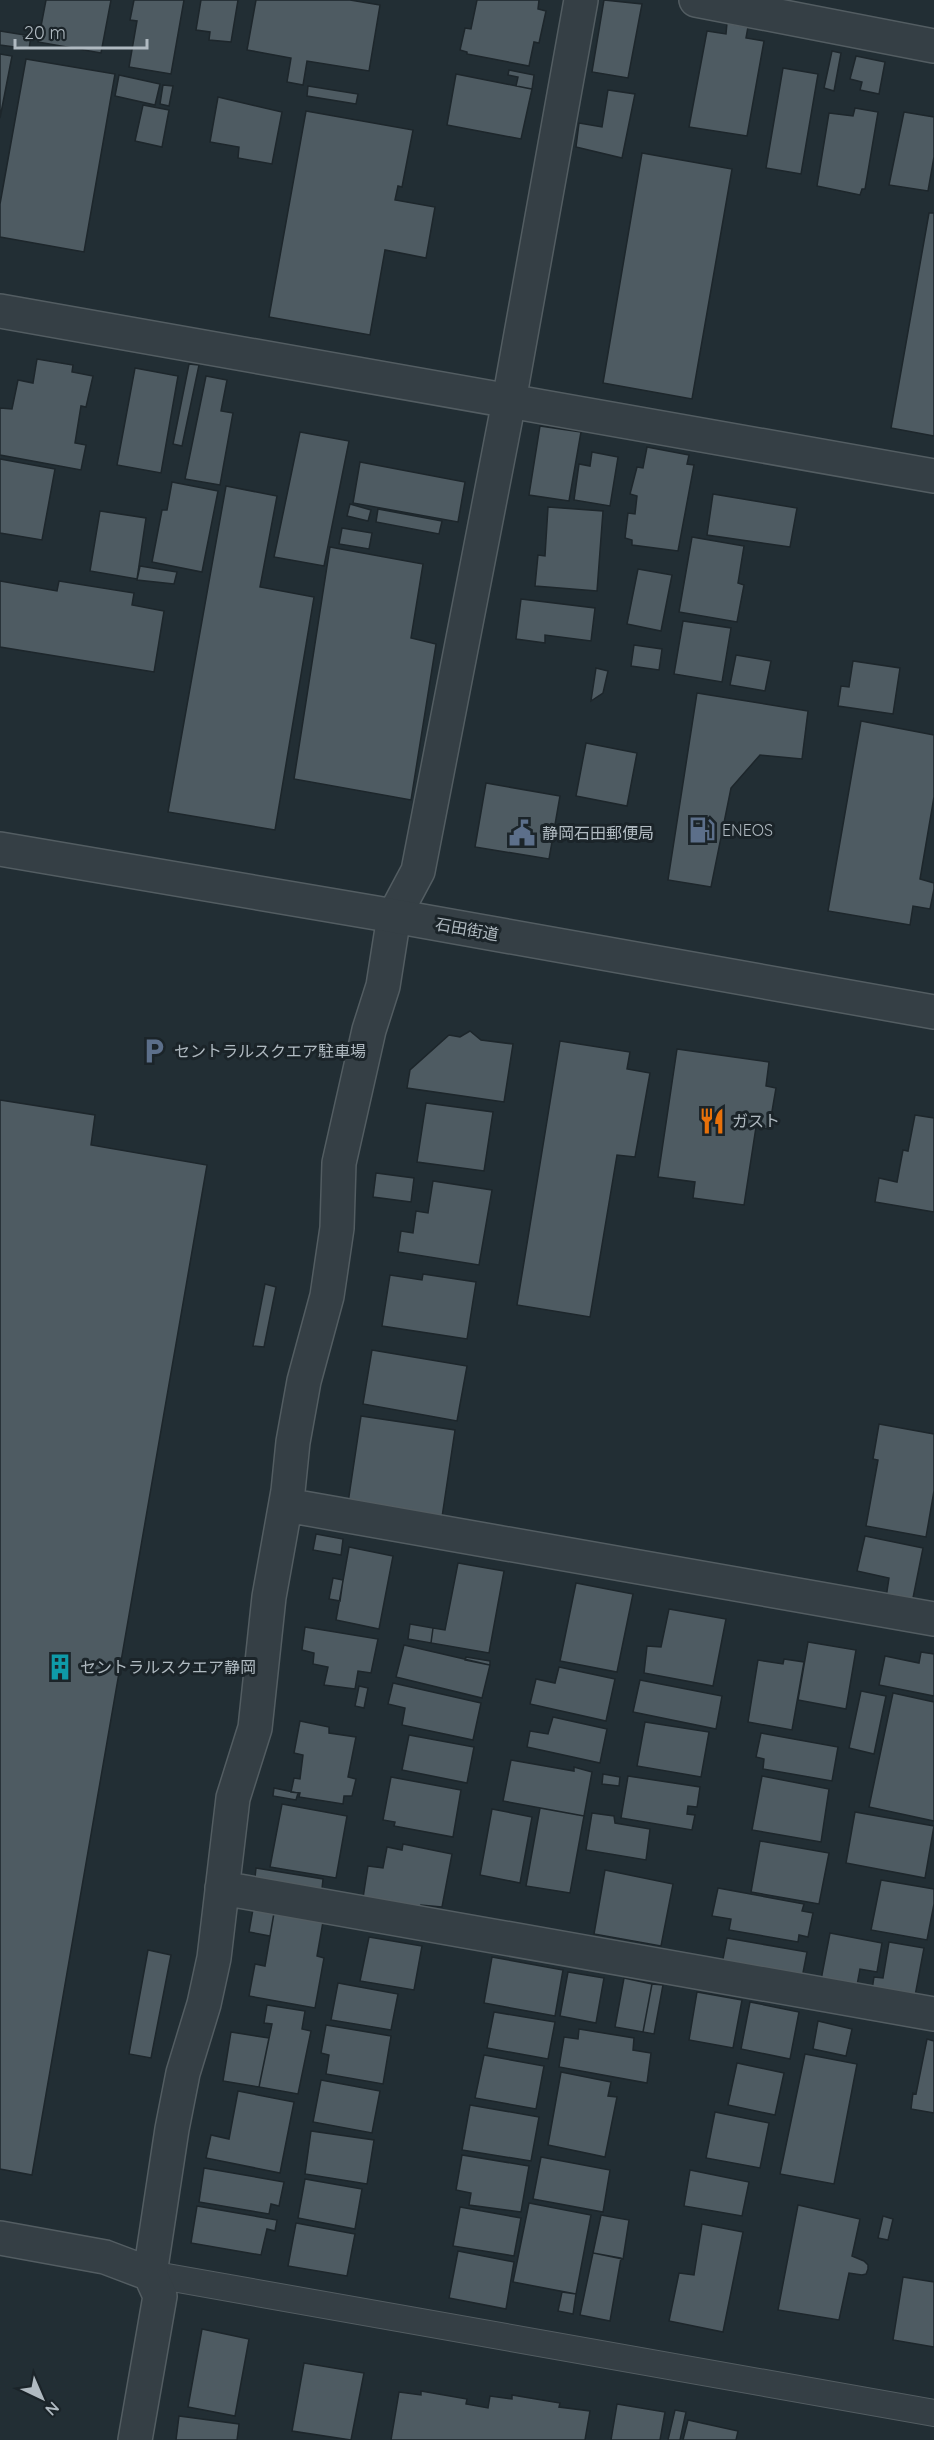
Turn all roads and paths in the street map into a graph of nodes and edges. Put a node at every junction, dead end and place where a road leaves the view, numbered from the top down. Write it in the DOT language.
graph roads {
  1 [pos="581,0"];
  2 [pos="696,0"];
  3 [pos="934,46"];
  4 [pos="0,311"];
  5 [pos="509,401"];
  6 [pos="934,476"];
  7 [pos="0,849"];
  8 [pos="394,916"];
  9 [pos="934,1012"];
  10 [pos="286,1505"];
  11 [pos="934,1619"];
  12 [pos="222,1888"];
  13 [pos="934,2014"];
  14 [pos="0,2238"];
  15 [pos="150,2274"];
  16 [pos="934,2413"];
  17 [pos="135,2440"];
  1 -- 5 [label="street"];
  2 -- 3 [label="street"];
  4 -- 5 [label="street"];
  5 -- 6 [label="street"];
  5 -- 8 [label="street"];
  7 -- 8 [label="street, 石田街道"];
  8 -- 9 [label="street, 石田街道"];
  8 -- 10 [label="street"];
  10 -- 11 [label="street"];
  10 -- 12 [label="street"];
  12 -- 13 [label="street"];
  12 -- 15 [label="street"];
  14 -- 15 [label="street"];
  15 -- 16 [label="lane"];
  15 -- 17 [label="street"];
}
